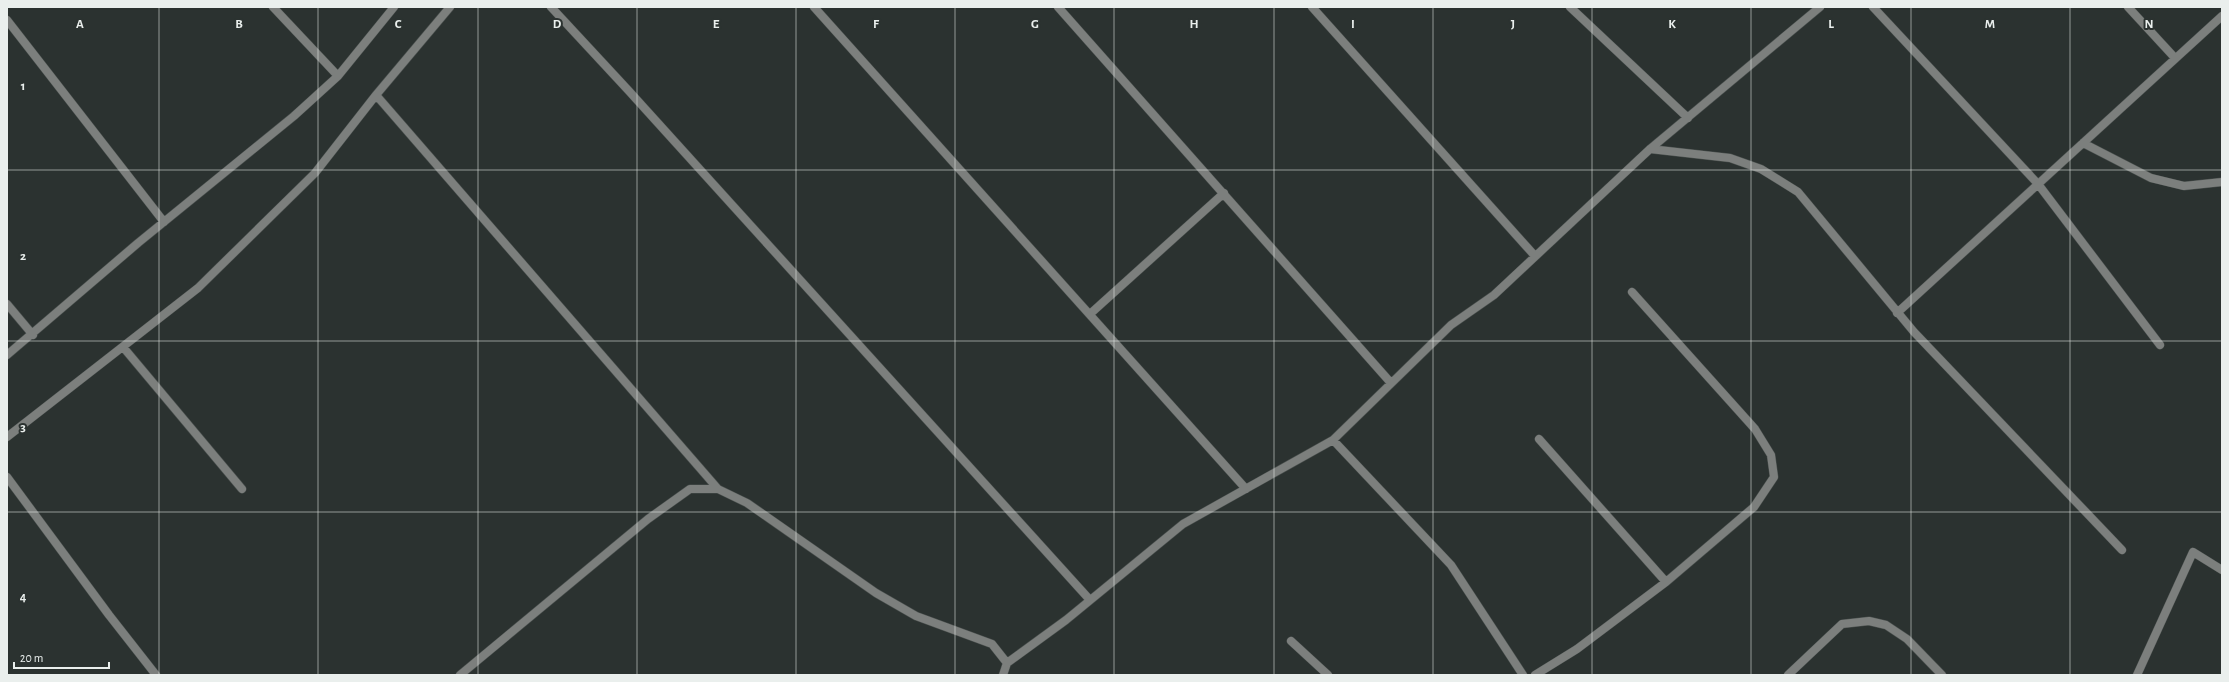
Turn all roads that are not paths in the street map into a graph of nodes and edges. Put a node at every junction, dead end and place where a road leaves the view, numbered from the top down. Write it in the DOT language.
graph roads {
  1 [pos="273,7"];
  2 [pos="394,7"];
  3 [pos="450,7"];
  4 [pos="551,7"];
  5 [pos="814,7"];
  6 [pos="1058,7"];
  7 [pos="1312,7"];
  8 [pos="1570,7"];
  9 [pos="1820,7"];
  10 [pos="1873,7"];
  11 [pos="2128,7"];
  12 [pos="2222,16"];
  13 [pos="7,20"];
  14 [pos="2175,58"];
  15 [pos="338,76"];
  16 [pos="376,95"];
  17 [pos="1688,118"];
  18 [pos="2082,143"];
  19 [pos="1650,150"];
  20 [pos="2222,182"];
  21 [pos="2038,184"];
  22 [pos="1224,193"];
  23 [pos="164,222"];
  24 [pos="1535,256"];
  25 [pos="1632,292"];
  26 [pos="7,304"];
  27 [pos="1897,313"];
  28 [pos="1090,314"];
  29 [pos="33,335"];
  30 [pos="2160,345"];
  31 [pos="123,347"];
  32 [pos="7,355"];
  33 [pos="1391,383"];
  34 [pos="7,437"];
  35 [pos="1539,439"];
  36 [pos="1333,440"];
  37 [pos="7,477"];
  38 [pos="242,489"];
  39 [pos="718,489"];
  40 [pos="1246,489"];
  41 [pos="2122,550"];
  42 [pos="2222,570"];
  43 [pos="1666,582"];
  44 [pos="1090,600"];
  45 [pos="1291,641"];
  46 [pos="1007,663"];
  47 [pos="156,675"];
  48 [pos="460,675"];
  49 [pos="1003,675"];
  50 [pos="1328,675"];
  51 [pos="1523,675"];
  52 [pos="1535,675"];
  53 [pos="1788,675"];
  54 [pos="1942,675"];
  55 [pos="2137,675"];
  1 -- 15 [label="street"];
  2 -- 15 [label="street"];
  3 -- 16 [label="street"];
  4 -- 44 [label="street"];
  5 -- 28 [label="street"];
  6 -- 22 [label="street"];
  7 -- 24 [label="street"];
  8 -- 17 [label="street"];
  9 -- 17 [label="street"];
  10 -- 21 [label="street"];
  11 -- 14 [label="street"];
  12 -- 14 [label="street"];
  13 -- 23 [label="street"];
  14 -- 18 [label="street"];
  15 -- 23 [label="street"];
  16 -- 31 [label="street"];
  16 -- 39 [label="street"];
  17 -- 19 [label="street"];
  18 -- 20 [label="street"];
  18 -- 21 [label="street"];
  19 -- 24 [label="street"];
  19 -- 27 [label="street"];
  21 -- 27 [label="street"];
  21 -- 30 [label="street"];
  22 -- 28 [label="street"];
  22 -- 33 [label="street"];
  23 -- 29 [label="street"];
  24 -- 33 [label="street"];
  25 -- 43 [label="street"];
  26 -- 29 [label="street"];
  27 -- 41 [label="street"];
  28 -- 40 [label="street"];
  29 -- 32 [label="street"];
  31 -- 34 [label="street"];
  31 -- 38 [label="street"];
  33 -- 36 [label="street"];
  35 -- 43 [label="street"];
  36 -- 40 [label="street"];
  36 -- 51 [label="street"];
  37 -- 47 [label="street"];
  39 -- 46 [label="street"];
  39 -- 48 [label="street"];
  40 -- 44 [label="street"];
  42 -- 55 [label="street"];
  43 -- 52 [label="street"];
  44 -- 46 [label="street"];
  45 -- 50 [label="street"];
  46 -- 49 [label="street"];
  53 -- 54 [label="street"];
}
